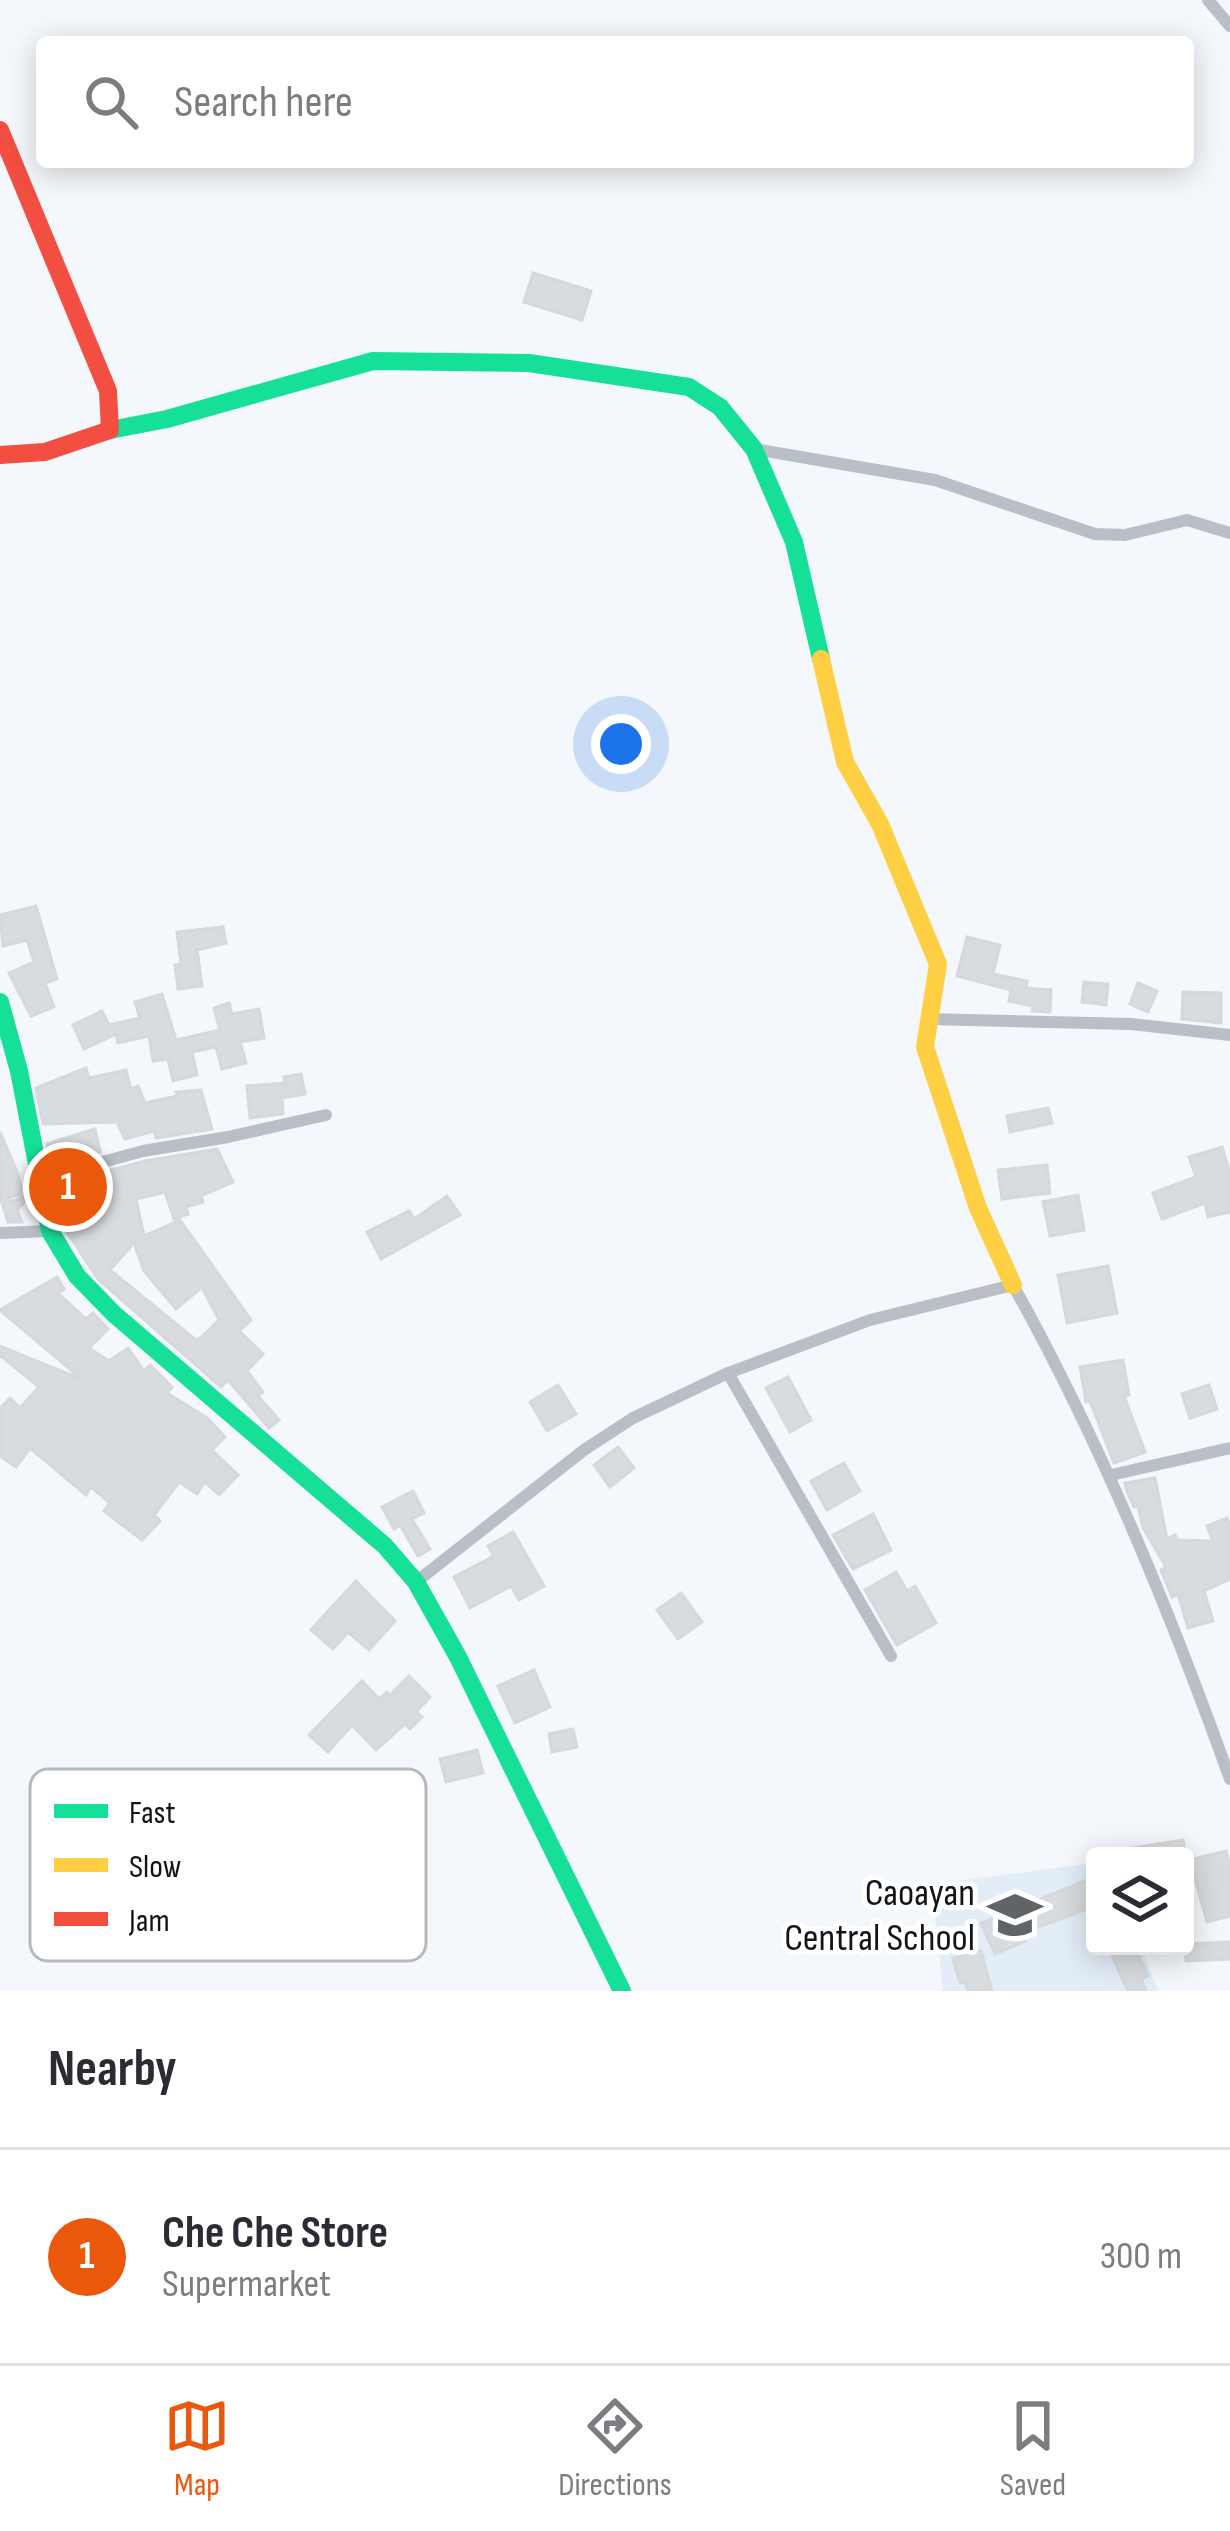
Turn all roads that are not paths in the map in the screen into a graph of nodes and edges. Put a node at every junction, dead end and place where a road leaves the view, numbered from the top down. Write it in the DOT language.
graph roads {
  1 [pos="1208,0"];
  2 [pos="1230,26"];
  3 [pos="0,130"];
  4 [pos="110,430"];
  5 [pos="754,449"];
  6 [pos="0,455"];
  7 [pos="1230,533"];
  8 [pos="0,1002"];
  9 [pos="926,1019"];
  10 [pos="1230,1035"];
  11 [pos="326,1115"];
  12 [pos="40,1179"];
  13 [pos="50,1231"];
  14 [pos="0,1233"];
  15 [pos="1013,1285"];
  16 [pos="728,1373"];
  17 [pos="1230,1448"];
  18 [pos="1111,1475"];
  19 [pos="416,1582"];
  20 [pos="891,1656"];
  21 [pos="1230,1779"];
  22 [pos="622,1991"];
  1 -- 2 [label="street"];
  3 -- 4 [label="street"];
  4 -- 5 [label="street"];
  4 -- 6 [label="street"];
  5 -- 7 [label="street"];
  5 -- 9 [label="street"];
  8 -- 12 [label="street"];
  9 -- 10 [label="street"];
  9 -- 15 [label="street"];
  11 -- 12 [label="street"];
  12 -- 13 [label="street"];
  13 -- 14 [label="street"];
  13 -- 19 [label="street"];
  15 -- 16 [label="street"];
  15 -- 18 [label="street"];
  16 -- 19 [label="street"];
  16 -- 20 [label="street"];
  17 -- 18 [label="street"];
  18 -- 21 [label="street"];
  19 -- 22 [label="street"];
}
